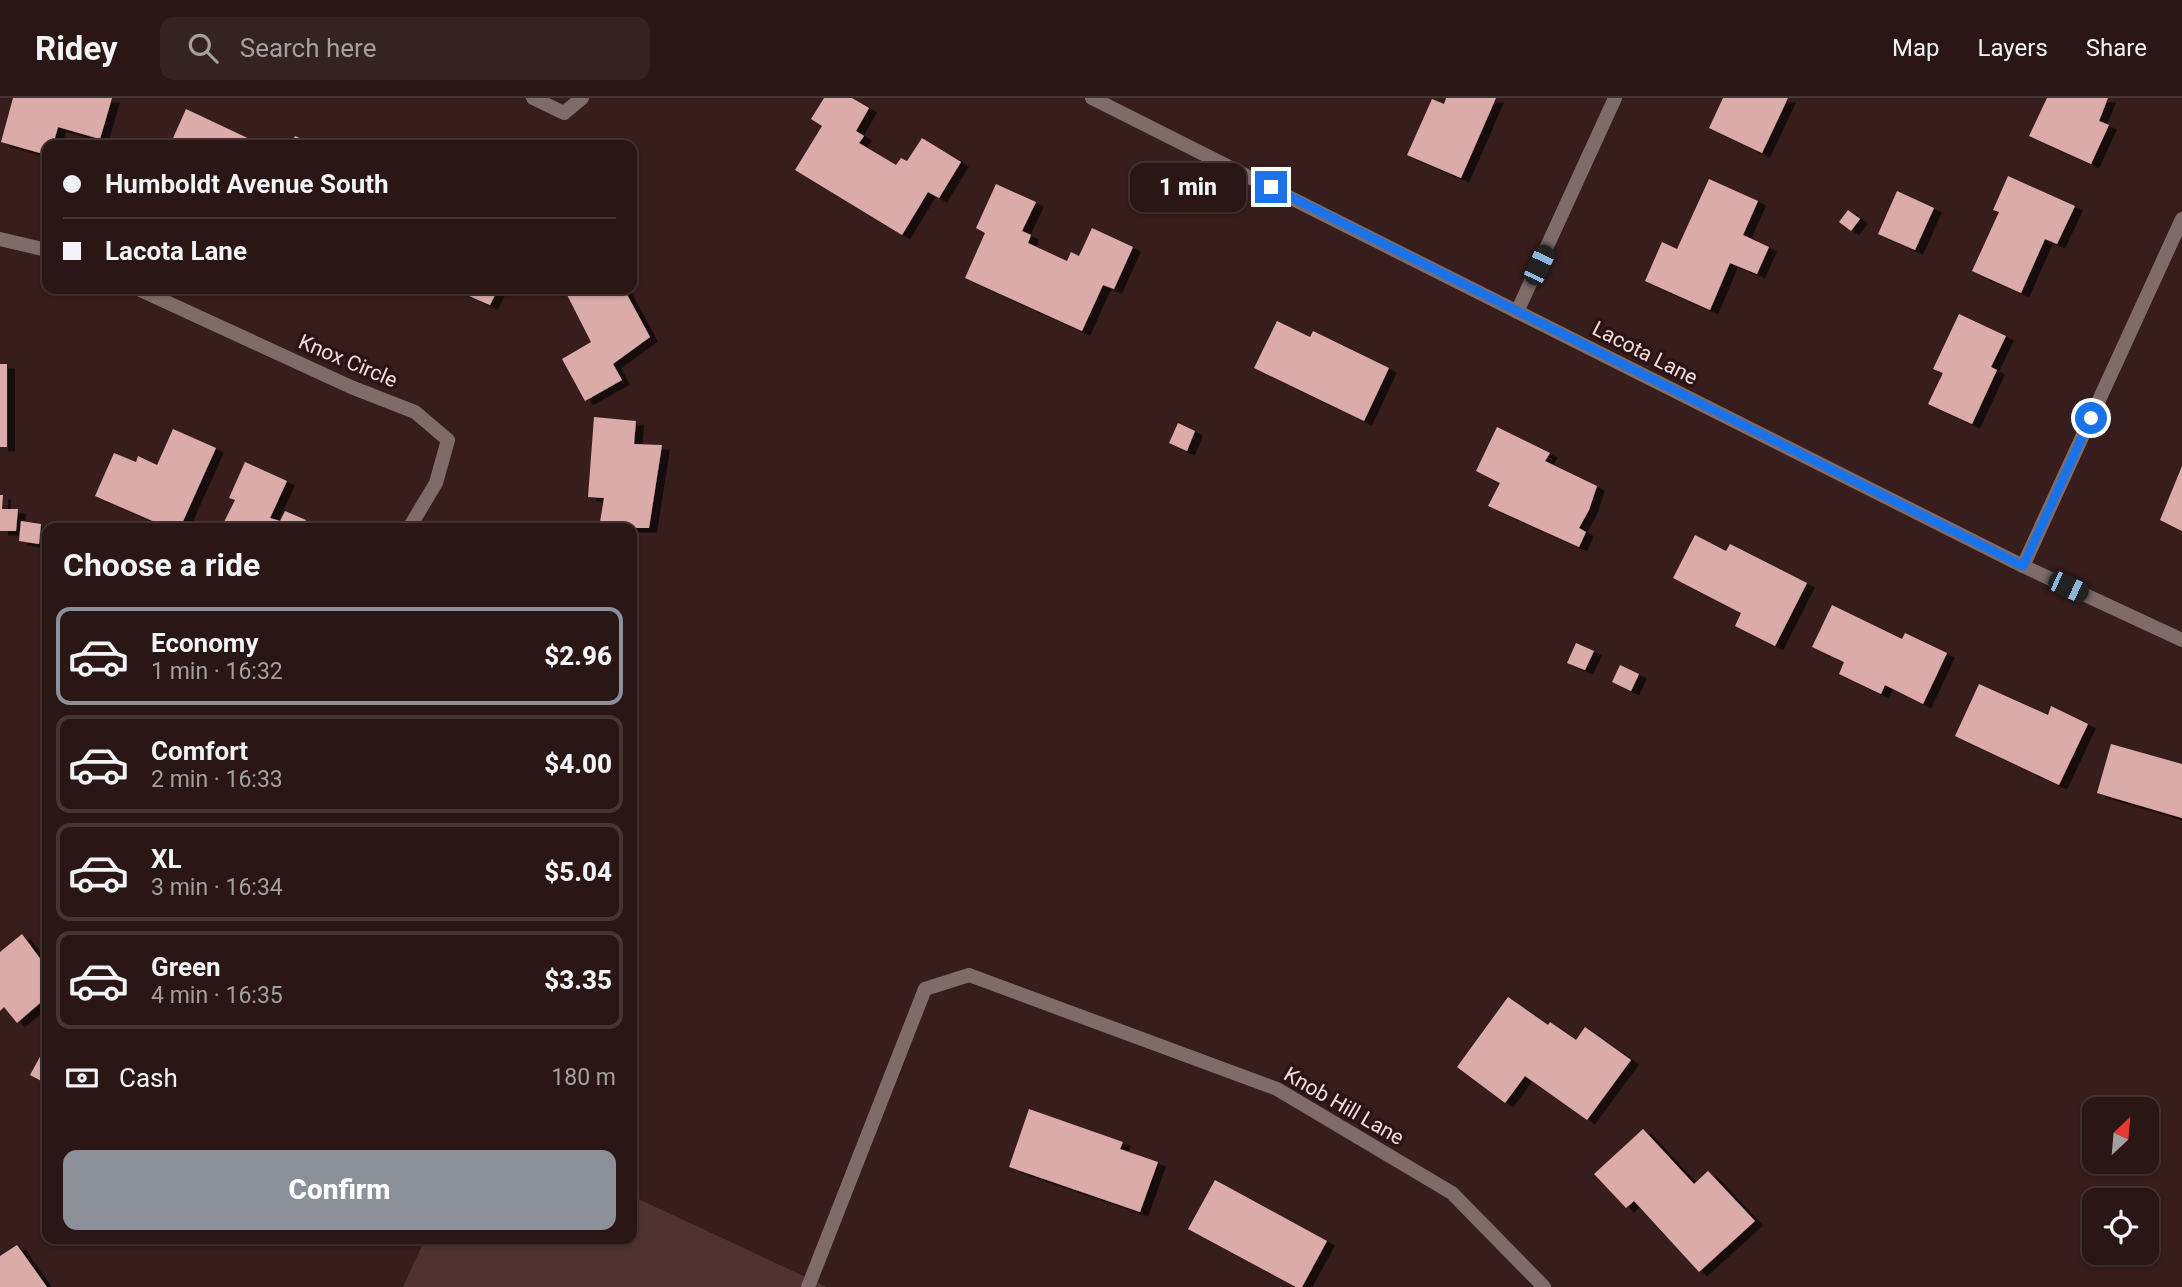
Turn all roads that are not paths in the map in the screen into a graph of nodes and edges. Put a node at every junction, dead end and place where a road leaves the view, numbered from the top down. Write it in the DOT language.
graph roads {
  1 [pos="533,98"];
  2 [pos="582,98"];
  3 [pos="1092,98"];
  4 [pos="1615,98"];
  5 [pos="2182,219"];
  6 [pos="0,239"];
  7 [pos="42,249"];
  8 [pos="149,294"];
  9 [pos="1517,312"];
  10 [pos="412,523"];
  11 [pos="2023,566"];
  12 [pos="2182,640"];
  13 [pos="808,1287"];
  14 [pos="1544,1287"];
  1 -- 2 [label="street"];
  3 -- 9 [label="street, Lacota Lane"];
  4 -- 9 [label="street"];
  5 -- 11 [label="street"];
  6 -- 7 [label="street"];
  8 -- 10 [label="street, Knox Circle"];
  9 -- 11 [label="street, Lacota Lane"];
  11 -- 12 [label="street, Lacota Lane"];
  13 -- 14 [label="street, Knob Hill Lane"];
}
